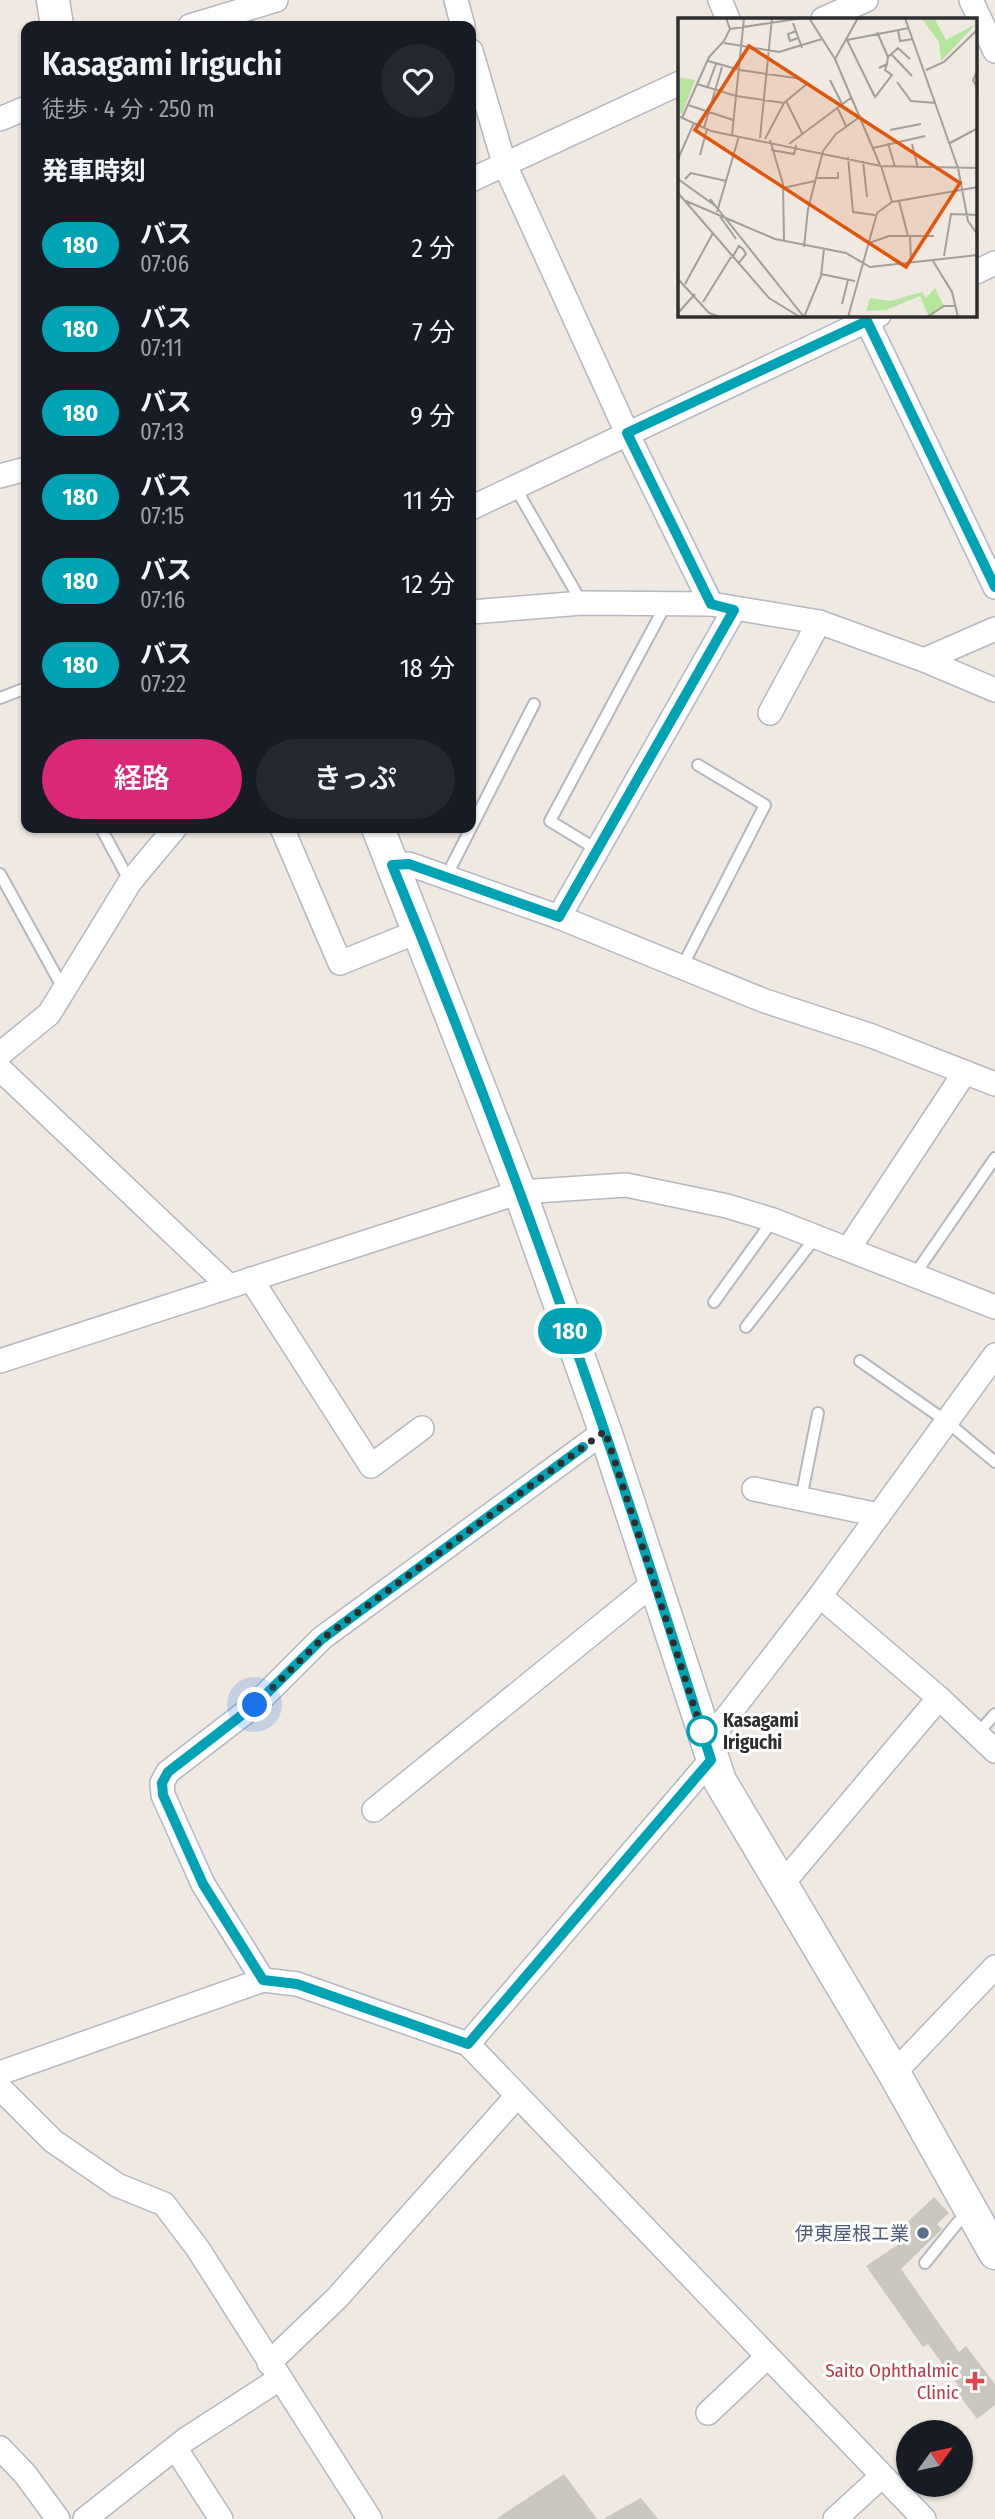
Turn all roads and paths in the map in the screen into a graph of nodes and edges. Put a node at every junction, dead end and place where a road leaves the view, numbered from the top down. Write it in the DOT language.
graph roads {
  1 [pos="53,0"];
  2 [pos="276,0"];
  3 [pos="456,0"];
  4 [pos="720,0"];
  5 [pos="866,0"];
  6 [pos="971,0"];
  7 [pos="212,15"];
  8 [pos="727,18"];
  9 [pos="825,18"];
  10 [pos="56,21"];
  11 [pos="462,21"];
  12 [pos="995,51"];
  13 [pos="476,68"];
  14 [pos="678,84"];
  15 [pos="21,110"];
  16 [pos="0,119"];
  17 [pos="504,163"];
  18 [pos="476,177"];
  19 [pos="995,263"];
  20 [pos="978,271"];
  21 [pos="870,317"];
  22 [pos="627,433"];
  23 [pos="21,470"];
  24 [pos="0,476"];
  25 [pos="514,487"];
  26 [pos="476,506"];
  27 [pos="995,587"];
  28 [pos="582,603"];
  29 [pos="666,604"];
  30 [pos="711,604"];
  31 [pos="734,610"];
  32 [pos="476,612"];
  33 [pos="819,622"];
  34 [pos="995,629"];
  35 [pos="924,660"];
  36 [pos="21,690"];
  37 [pos="995,690"];
  38 [pos="0,698"];
  39 [pos="534,704"];
  40 [pos="771,713"];
  41 [pos="698,765"];
  42 [pos="476,818"];
  43 [pos="104,833"];
  44 [pos="171,833"];
  45 [pos="284,833"];
  46 [pos="380,833"];
  47 [pos="468,833"];
  48 [pos="596,849"];
  49 [pos="392,865"];
  50 [pos="0,874"];
  51 [pos="446,877"];
  52 [pos="130,882"];
  53 [pos="559,917"];
  54 [pos="419,931"];
  55 [pos="681,969"];
  56 [pos="64,990"];
  57 [pos="3,1044"];
  58 [pos="0,1069"];
  59 [pos="965,1072"];
  60 [pos="995,1084"];
  61 [pos="995,1158"];
  62 [pos="520,1192"];
  63 [pos="773,1220"];
  64 [pos="815,1238"];
  65 [pos="849,1248"];
  66 [pos="913,1277"];
  67 [pos="251,1279"];
  68 [pos="228,1285"];
  69 [pos="714,1302"];
  70 [pos="995,1307"];
  71 [pos="746,1327"];
  72 [pos="995,1355"];
  73 [pos="0,1361"];
  74 [pos="860,1361"];
  75 [pos="818,1413"];
  76 [pos="946,1421"];
  77 [pos="422,1428"];
  78 [pos="605,1431"];
  79 [pos="995,1462"];
  80 [pos="754,1489"];
  81 [pos="801,1499"];
  82 [pos="879,1515"];
  83 [pos="654,1583"];
  84 [pos="820,1596"];
  85 [pos="939,1698"];
  86 [pos="995,1714"];
  87 [pos="978,1733"];
  88 [pos="995,1751"];
  89 [pos="709,1752"];
  90 [pos="374,1810"];
  91 [pos="782,1884"];
  92 [pos="995,1968"];
  93 [pos="263,1980"];
  94 [pos="468,2044"];
  95 [pos="0,2073"];
  96 [pos="894,2074"];
  97 [pos="0,2088"];
  98 [pos="517,2096"];
  99 [pos="958,2222"];
  100 [pos="995,2253"];
  101 [pos="925,2263"];
  102 [pos="766,2358"];
  103 [pos="274,2371"];
  104 [pos="708,2413"];
  105 [pos="0,2448"];
  106 [pos="176,2449"];
  107 [pos="882,2476"];
  108 [pos="58,2519"];
  109 [pos="85,2519"];
  110 [pos="221,2519"];
  111 [pos="370,2519"];
  112 [pos="835,2519"];
  113 [pos="924,2519"];
  1 -- 10 [label="street"];
  2 -- 7 [label="street"];
  3 -- 11 [label="street"];
  4 -- 8 [label="street"];
  5 -- 9 [label="street"];
  6 -- 12 [label="street"];
  13 -- 17 [label="street"];
  14 -- 17 [label="street"];
  15 -- 16 [label="street"];
  17 -- 18 [label="street"];
  17 -- 22 [label="street"];
  19 -- 20 [label="street"];
  21 -- 22 [label="street"];
  21 -- 27 [label="street"];
  22 -- 25 [label="street"];
  22 -- 30 [label="street"];
  23 -- 24 [label="street"];
  25 -- 26 [label="street"];
  25 -- 28 [label="lane"];
  28 -- 29 [label="street"];
  28 -- 32 [label="street"];
  29 -- 30 [label="street"];
  29 -- 48 [label="lane"];
  30 -- 31 [label="street"];
  31 -- 33 [label="street"];
  31 -- 48 [label="street"];
  33 -- 35 [label="street"];
  33 -- 40 [label="street"];
  34 -- 35 [label="street"];
  35 -- 37 [label="street"];
  36 -- 38 [label="lane"];
  39 -- 42 [label="lane"];
  41 -- 55 [label="lane"];
  43 -- 52 [label="lane"];
  44 -- 52 [label="street"];
  45 -- 54 [label="street"];
  46 -- 49 [label="street"];
  47 -- 51 [label="lane"];
  48 -- 53 [label="street"];
  49 -- 51 [label="street"];
  49 -- 54 [label="street"];
  50 -- 56 [label="lane"];
  51 -- 53 [label="street"];
  52 -- 56 [label="street"];
  53 -- 55 [label="street"];
  54 -- 62 [label="street"];
  55 -- 59 [label="street"];
  56 -- 57 [label="street"];
  58 -- 68 [label="street"];
  59 -- 60 [label="street"];
  59 -- 65 [label="street"];
  61 -- 66 [label="lane"];
  62 -- 63 [label="street"];
  62 -- 67 [label="street"];
  62 -- 78 [label="street"];
  63 -- 64 [label="street"];
  63 -- 69 [label="lane"];
  64 -- 65 [label="street"];
  64 -- 71 [label="lane"];
  65 -- 66 [label="street"];
  66 -- 70 [label="street"];
  67 -- 68 [label="street"];
  67 -- 77 [label="street"];
  68 -- 73 [label="street"];
  72 -- 76 [label="street"];
  74 -- 76 [label="lane"];
  75 -- 81 [label="lane"];
  76 -- 79 [label="lane"];
  76 -- 82 [label="street"];
  78 -- 83 [label="street"];
  78 -- 93 [label="street"];
  80 -- 81 [label="street"];
  81 -- 82 [label="street"];
  82 -- 84 [label="street"];
  83 -- 89 [label="street"];
  83 -- 90 [label="street"];
  84 -- 85 [label="street"];
  84 -- 89 [label="street"];
  85 -- 87 [label="street"];
  85 -- 91 [label="street"];
  86 -- 87 [label="lane"];
  87 -- 88 [label="street"];
  89 -- 91 [label="street"];
  89 -- 94 [label="street"];
  91 -- 96 [label="street"];
  92 -- 96 [label="street"];
  93 -- 94 [label="street"];
  93 -- 95 [label="street"];
  94 -- 98 [label="street"];
  96 -- 100 [label="street"];
  97 -- 103 [label="street"];
  98 -- 102 [label="street"];
  98 -- 103 [label="street"];
  99 -- 101 [label="lane"];
  102 -- 104 [label="street"];
  102 -- 107 [label="street"];
  103 -- 106 [label="street"];
  103 -- 111 [label="street"];
  105 -- 108 [label="street"];
  106 -- 109 [label="street"];
  106 -- 110 [label="street"];
  107 -- 112 [label="street"];
  107 -- 113 [label="street"];
}
